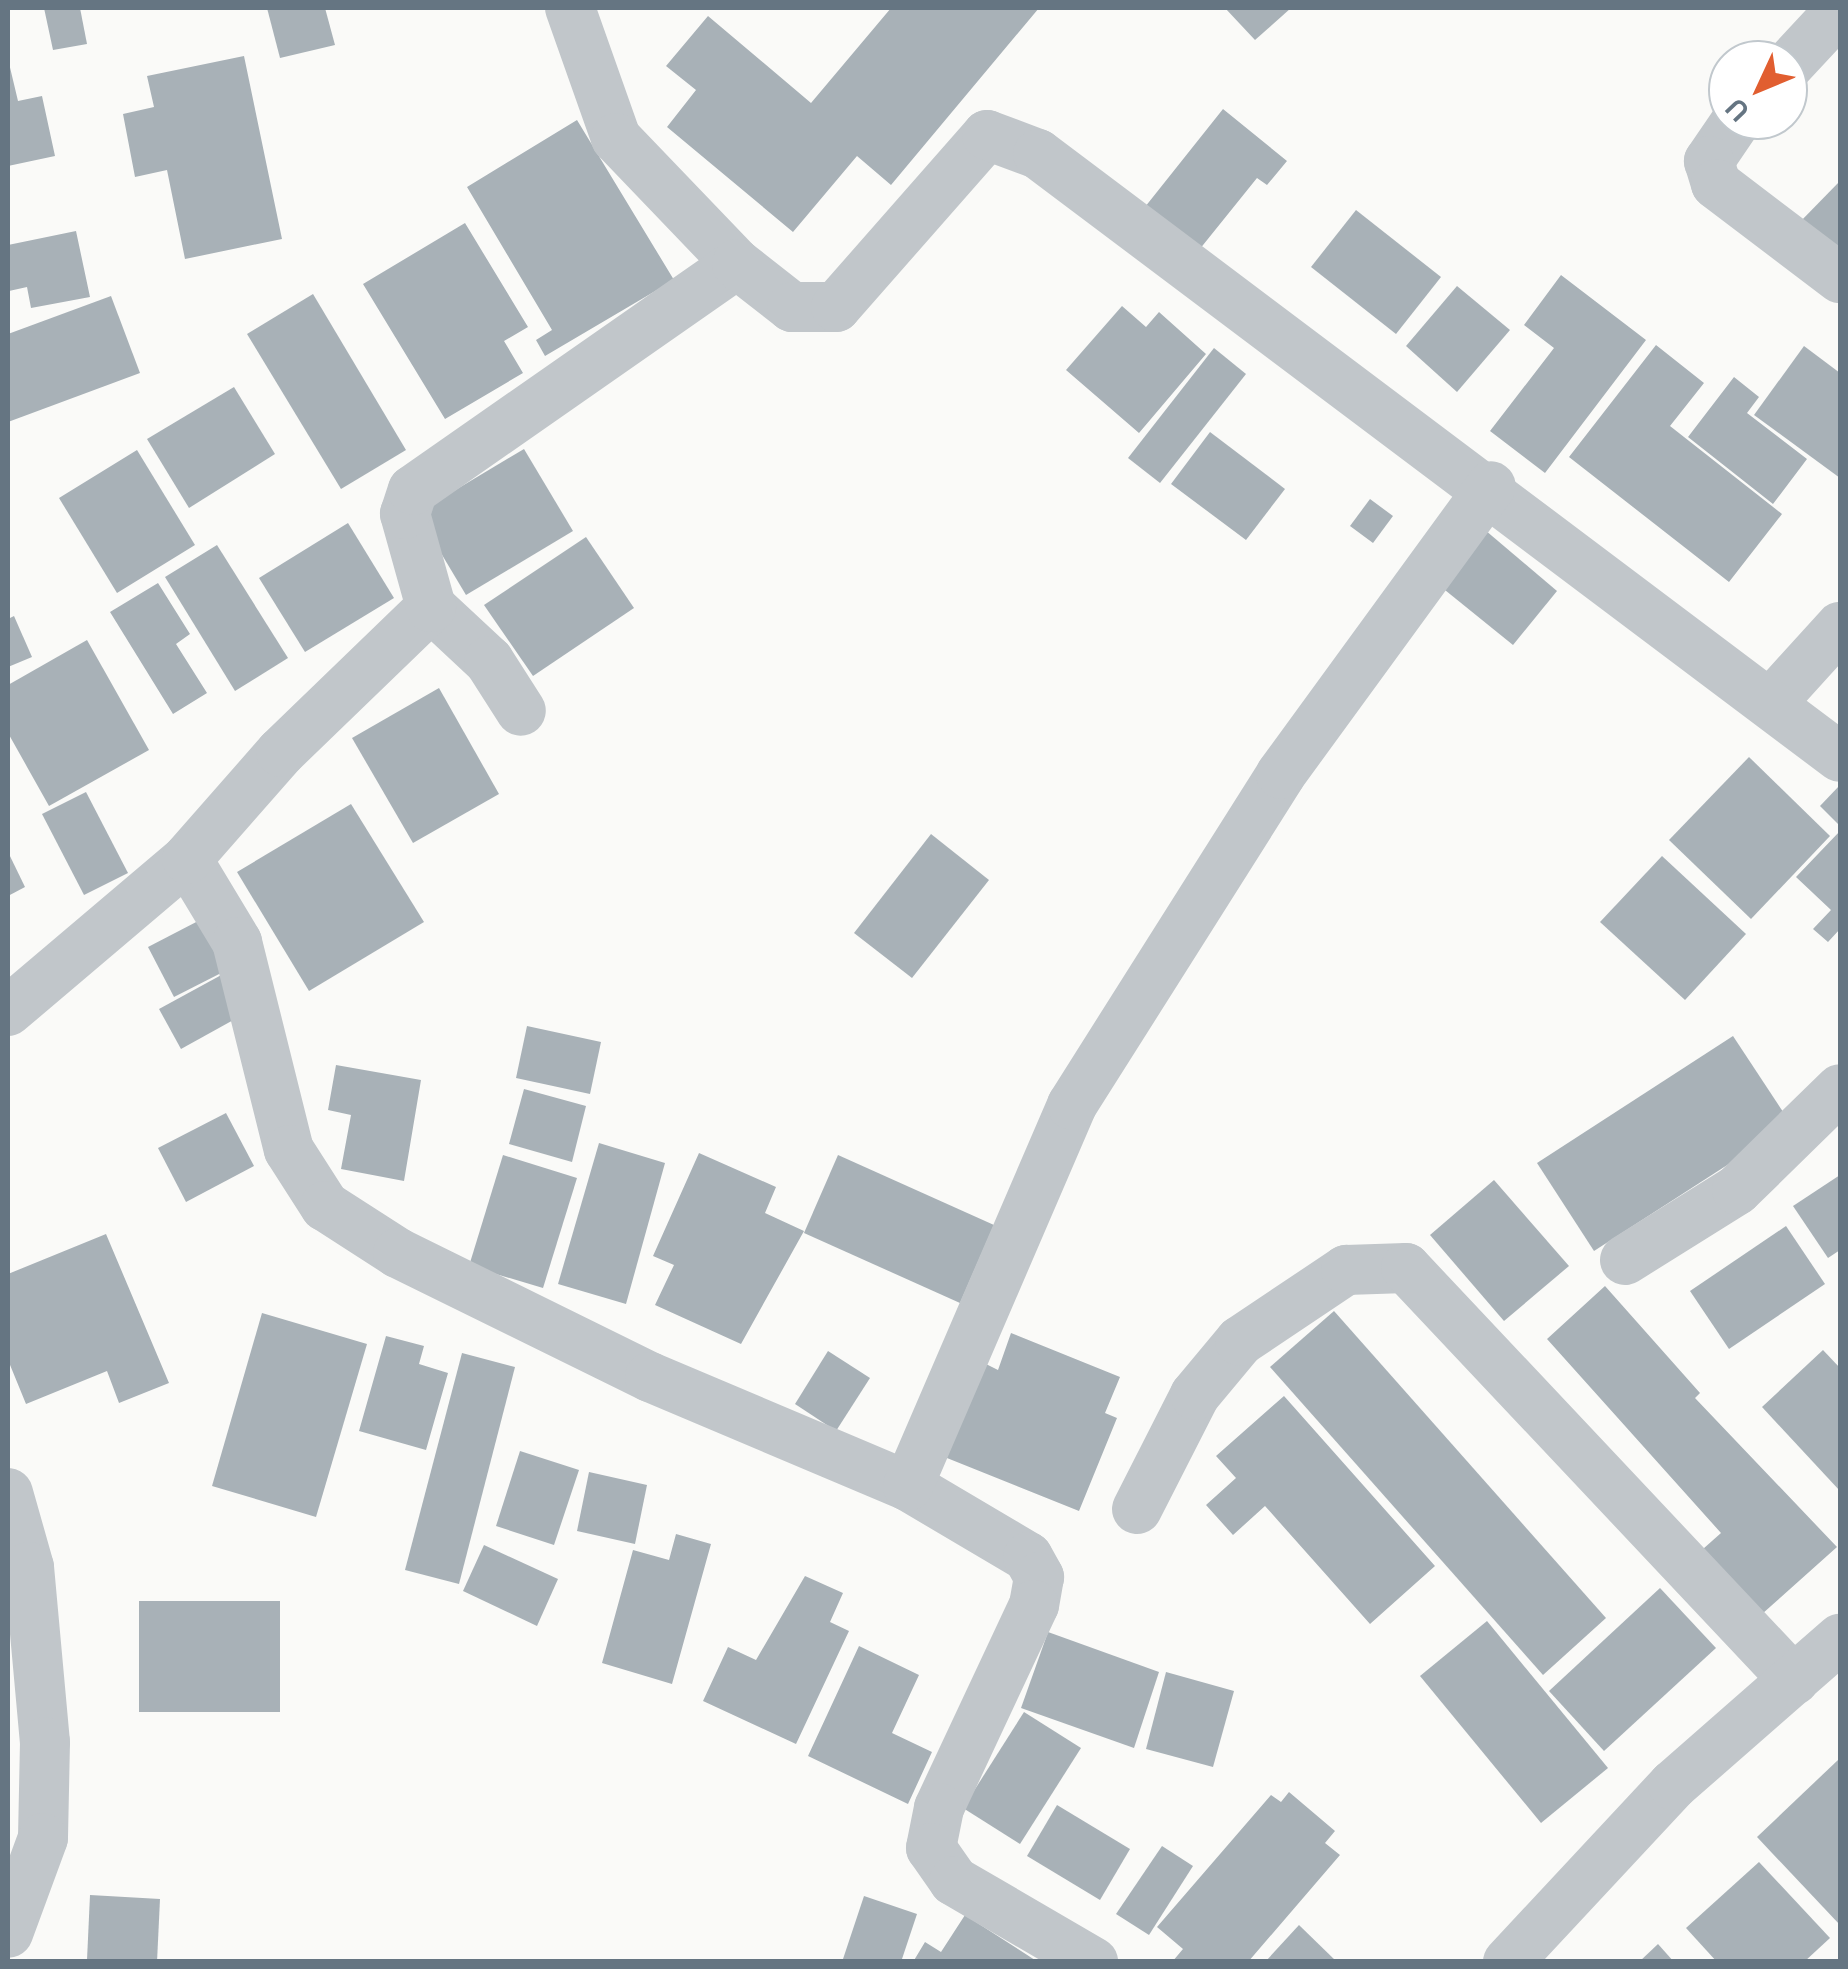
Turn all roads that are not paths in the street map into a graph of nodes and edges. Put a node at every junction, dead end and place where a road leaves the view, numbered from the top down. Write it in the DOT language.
graph roads {
  1 [pos="570,8"];
  2 [pos="1840,10"];
  3 [pos="1808,44"];
  4 [pos="1723,140"];
  5 [pos="737,264"];
  6 [pos="1840,278"];
  7 [pos="1491,486"];
  8 [pos="431,607"];
  9 [pos="1840,626"];
  10 [pos="1771,704"];
  11 [pos="521,710"];
  12 [pos="1840,757"];
  13 [pos="187,860"];
  14 [pos="8,1010"];
  15 [pos="1840,1089"];
  16 [pos="1625,1260"];
  17 [pos="908,1486"];
  18 [pos="8,1493"];
  19 [pos="1137,1508"];
  20 [pos="1840,1639"];
  21 [pos="1794,1680"];
  22 [pos="8,1933"];
  23 [pos="1093,1962"];
  24 [pos="1508,1962"];
  1 -- 5 [label="street"];
  2 -- 3 [label="street"];
  4 -- 6 [label="street"];
  5 -- 7 [label="street"];
  5 -- 8 [label="street"];
  7 -- 10 [label="street"];
  7 -- 17 [label="street"];
  8 -- 11 [label="street"];
  8 -- 13 [label="street"];
  9 -- 10 [label="street"];
  10 -- 12 [label="street"];
  13 -- 14 [label="street"];
  13 -- 17 [label="street"];
  15 -- 16 [label="street"];
  17 -- 23 [label="street"];
  18 -- 22 [label="street"];
  19 -- 21 [label="street"];
  20 -- 21 [label="street"];
  21 -- 24 [label="street"];
}
